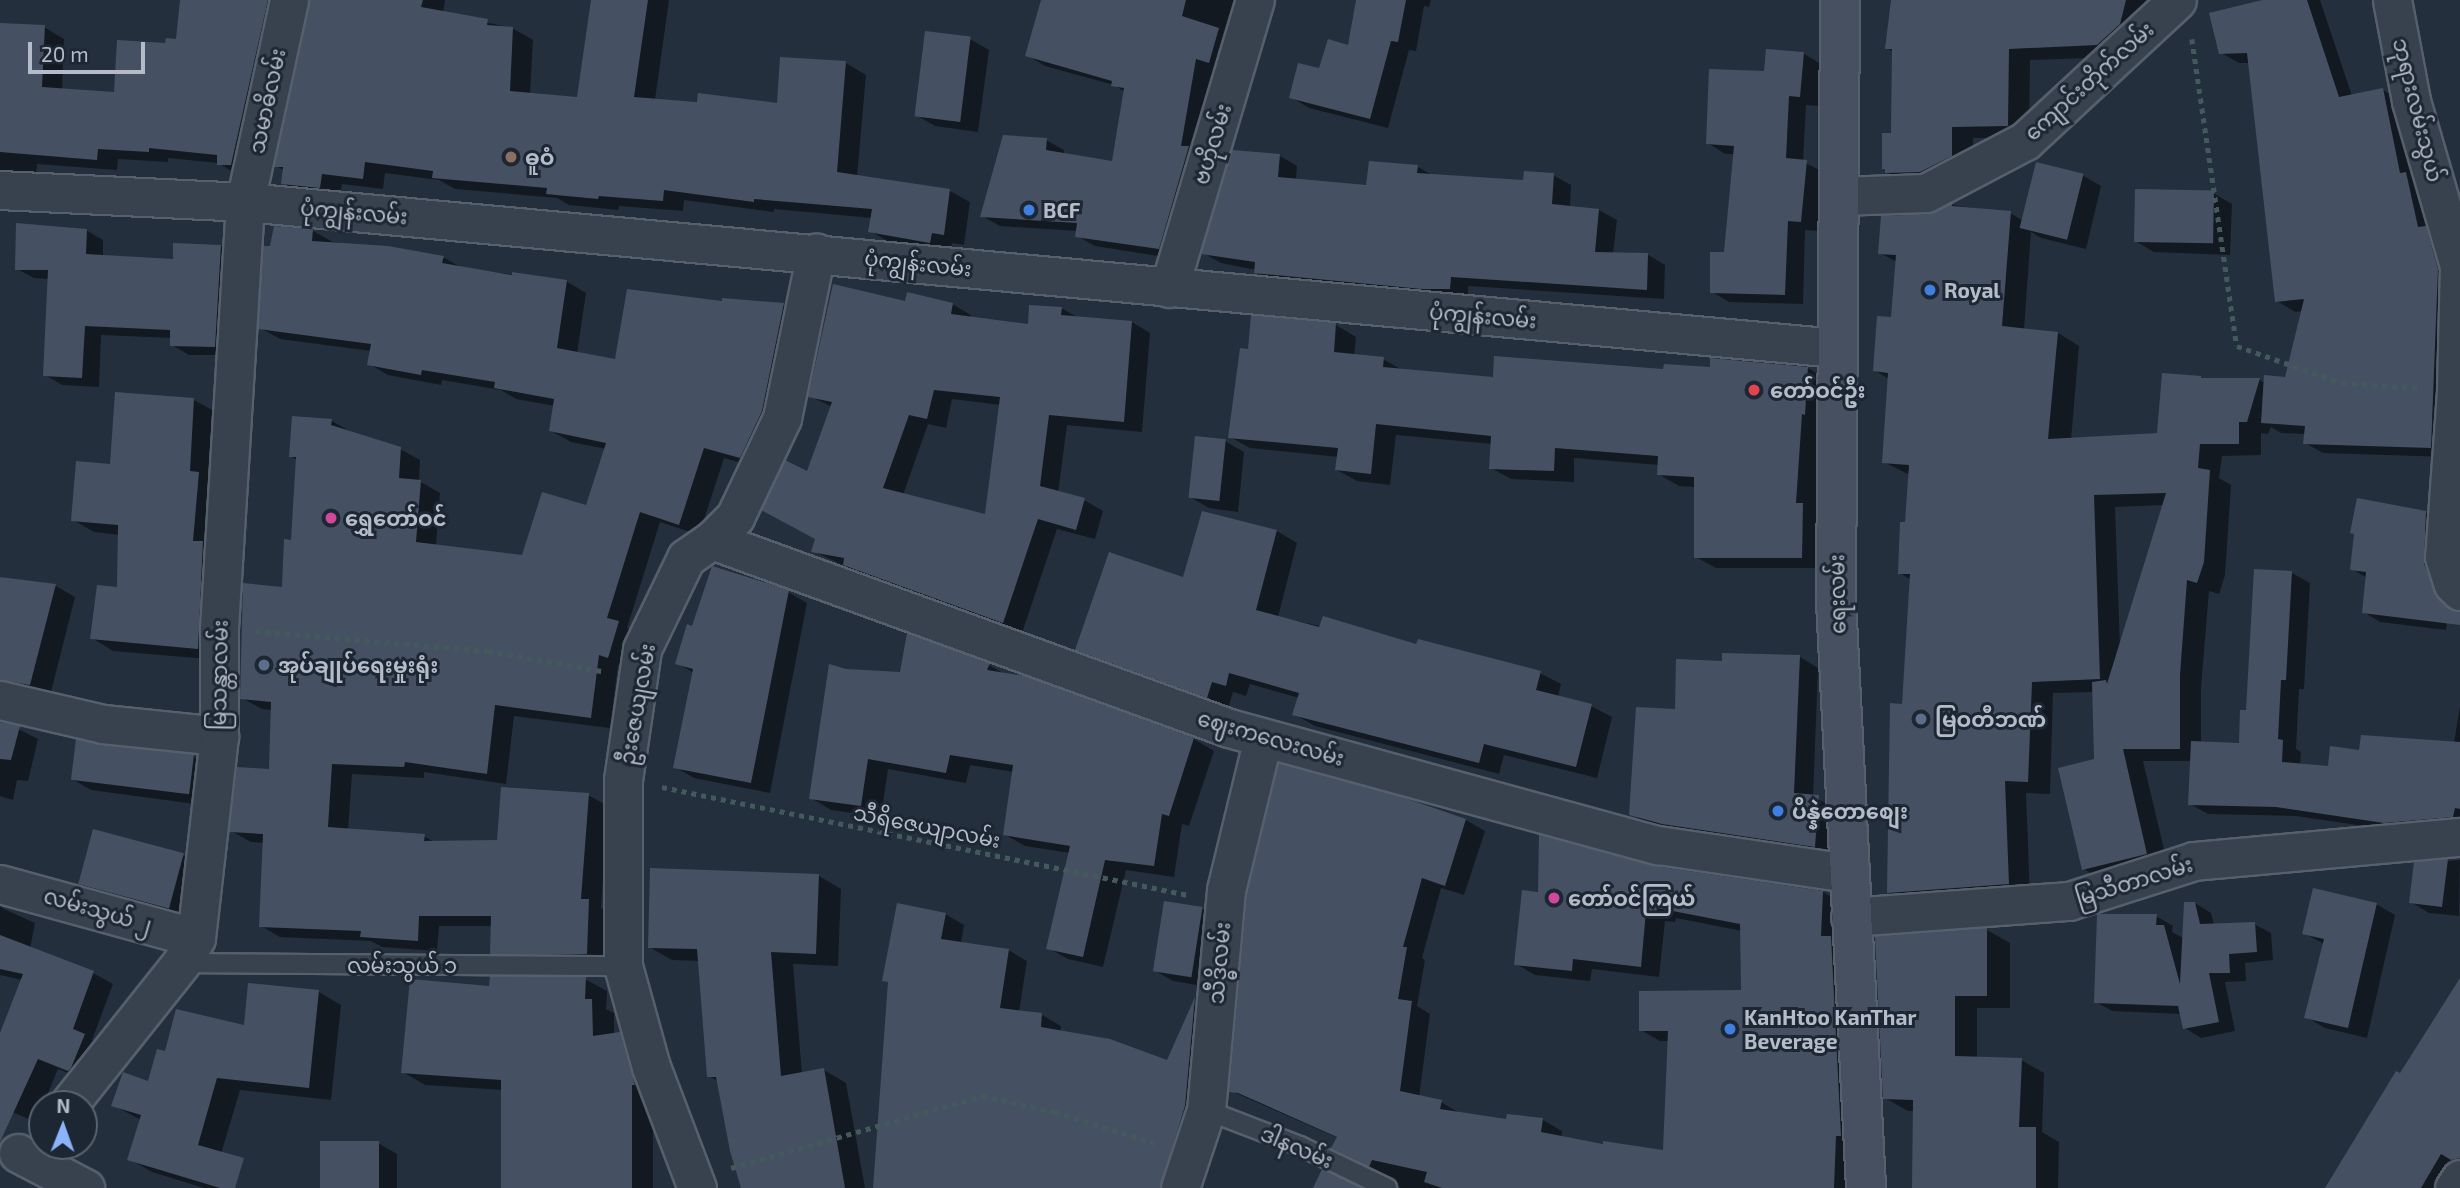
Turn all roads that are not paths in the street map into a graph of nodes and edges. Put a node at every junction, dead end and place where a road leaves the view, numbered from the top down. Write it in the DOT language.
graph roads {
  1 [pos="289,0"];
  2 [pos="1255,0"];
  3 [pos="1840,0"];
  4 [pos="2392,0"];
  5 [pos="2183,14"];
  6 [pos="0,190"];
  7 [pos="1838,196"];
  8 [pos="245,202"];
  9 [pos="816,253"];
  10 [pos="1169,288"];
  11 [pos="1836,348"];
  12 [pos="712,540"];
  13 [pos="2460,591"];
  14 [pos="0,700"];
  15 [pos="219,736"];
  16 [pos="1263,738"];
  17 [pos="2460,837"];
  18 [pos="1848,873"];
  19 [pos="0,884"];
  20 [pos="1850,917"];
  21 [pos="188,951"];
  22 [pos="623,966"];
  23 [pos="80,1090"];
  24 [pos="1206,1110"];
  25 [pos="20,1152"];
  26 [pos="1186,1171"];
  27 [pos="2460,1179"];
  28 [pos="695,1184"];
  29 [pos="85,1188"];
  30 [pos="1387,1188"];
  31 [pos="1866,1188"];
  32 [pos="2454,1188"];
  1 -- 8 [label="street, သမာဓိလမ်း"];
  2 -- 10 [label="street, ဗဟိုလမ်း"];
  3 -- 7 [label="street, ရေးလမ်း"];
  4 -- 13 [label="street, ဘုရားလမ်းသွယ်"];
  5 -- 7 [label="street, ကျောင်းတိုက်လမ်း"];
  6 -- 8 [label="street, ပုံကျွန်းလမ်း"];
  7 -- 11 [label="street, ရေးလမ်း"];
  8 -- 9 [label="street, ပုံကျွန်းလမ်း"];
  8 -- 15 [label="street, မြသန္တာလမ်း"];
  9 -- 10 [label="street, ပုံကျွန်းလမ်း"];
  9 -- 12 [label="street, ဦးဇေယျလမ်း"];
  10 -- 11 [label="street, ပုံကျွန်းလမ်း"];
  11 -- 18 [label="street, ရေးလမ်း"];
  12 -- 16 [label="street, ဈေးကလေးလမ်း"];
  12 -- 22 [label="street, ဦးဇေယျလမ်း"];
  14 -- 15 [label="street"];
  15 -- 21 [label="street, မြသန္တာလမ်း"];
  16 -- 18 [label="street, ဈေးကလေးလမ်း"];
  16 -- 24 [label="street, သီဒ္ဓိလမ်း"];
  17 -- 20 [label="street, မြသီတာလမ်း"];
  18 -- 20 [label="street, ရေးလမ်း"];
  19 -- 21 [label="street, လမ်းသွယ် ၂"];
  20 -- 31 [label="street, ရေးလမ်း"];
  21 -- 22 [label="lane, လမ်းသွယ် ၁"];
  21 -- 23 [label="street"];
  22 -- 28 [label="street, ဦးဇေယျလမ်း"];
  24 -- 26 [label="street, သီဒ္ဓိလမ်း"];
  24 -- 30 [label="lane, ဒါနလမ်း"];
  25 -- 29 [label="street"];
  27 -- 32 [label="street"];
}
